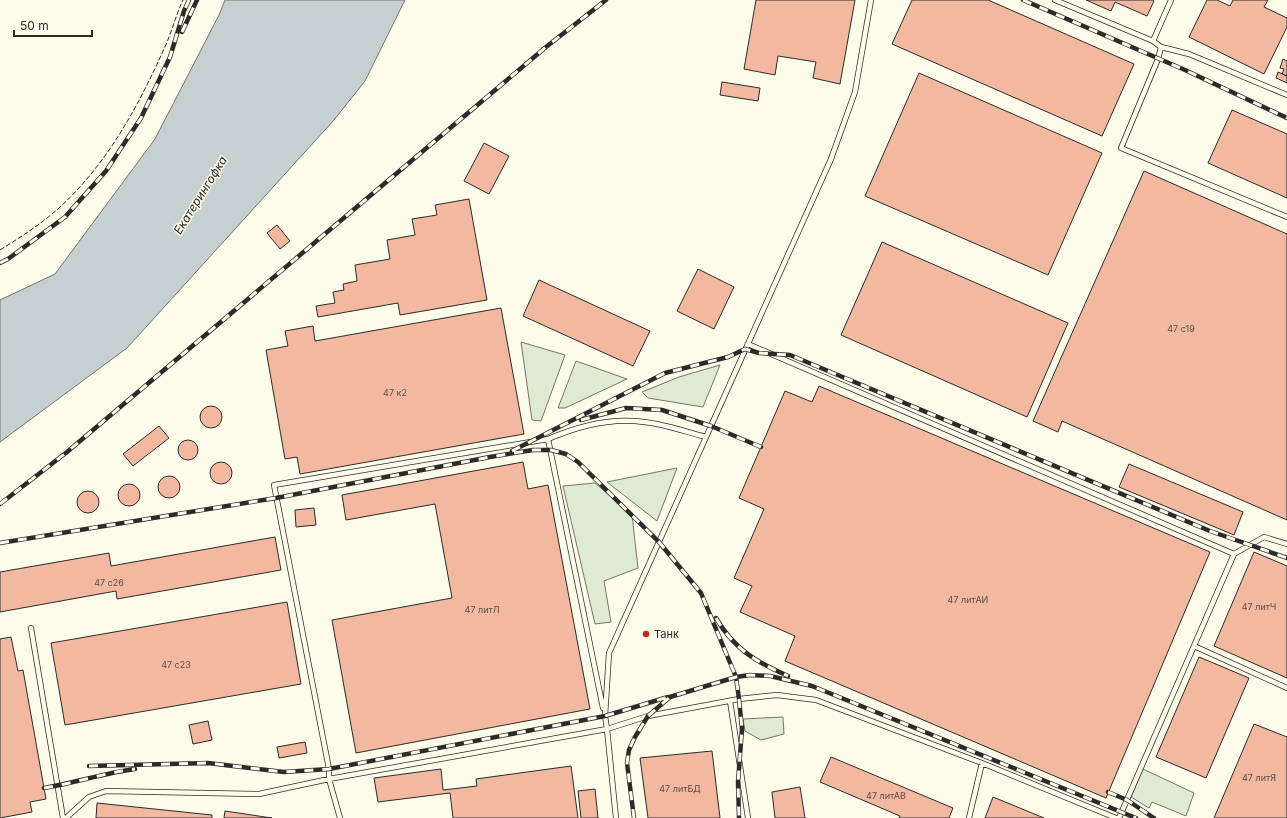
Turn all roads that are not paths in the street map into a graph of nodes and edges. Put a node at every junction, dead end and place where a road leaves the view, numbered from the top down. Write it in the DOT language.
graph roads {
  1 [pos="870,0"];
  2 [pos="1055,0"];
  3 [pos="1171,0"];
  4 [pos="1153,41"];
  5 [pos="1162,47"];
  6 [pos="1287,95"];
  7 [pos="1287,217"];
  8 [pos="748,344"];
  9 [pos="706,436"];
  10 [pos="548,439"];
  11 [pos="1287,544"];
  12 [pos="1234,554"];
  13 [pos="31,628"];
  14 [pos="1194,646"];
  15 [pos="1287,688"];
  16 [pos="730,701"];
  17 [pos="605,716"];
  18 [pos="607,729"];
  19 [pos="982,763"];
  20 [pos="329,779"];
  21 [pos="64,818"];
  22 [pos="340,818"];
  23 [pos="616,818"];
  24 [pos="748,818"];
  25 [pos="969,818"];
  26 [pos="1118,818"];
  1 -- 8 [label="lane"];
  2 -- 4 [label="lane"];
  3 -- 4 [label="lane"];
  4 -- 5 [label="lane"];
  5 -- 6 [label="lane"];
  5 -- 7 [label="lane"];
  8 -- 9 [label="lane"];
  8 -- 12 [label="lane"];
  9 -- 10 [label="lane"];
  9 -- 17 [label="lane"];
  10 -- 17 [label="lane"];
  10 -- 20 [label="lane"];
  11 -- 12 [label="lane"];
  12 -- 14 [label="lane"];
  13 -- 21 [label="lane"];
  14 -- 15 [label="lane"];
  14 -- 26 [label="lane"];
  16 -- 18 [label="lane"];
  16 -- 19 [label="lane"];
  16 -- 24 [label="lane"];
  17 -- 18 [label="lane"];
  18 -- 20 [label="lane"];
  18 -- 23 [label="lane"];
  19 -- 25 [label="lane"];
  19 -- 26 [label="lane"];
  20 -- 21 [label="lane"];
  20 -- 22 [label="lane"];
}
